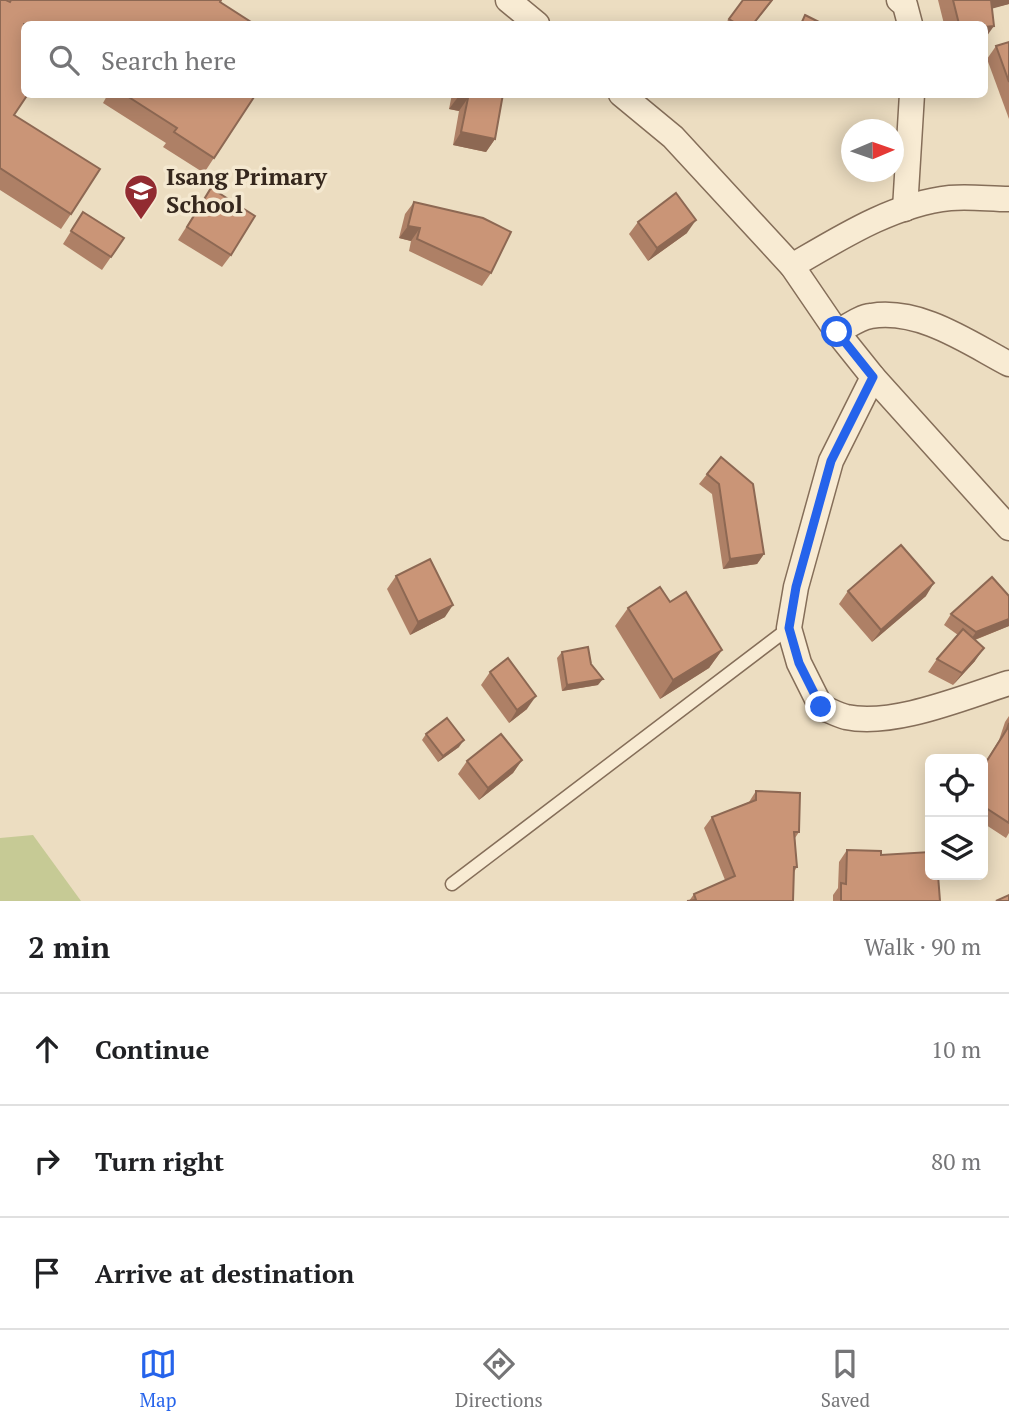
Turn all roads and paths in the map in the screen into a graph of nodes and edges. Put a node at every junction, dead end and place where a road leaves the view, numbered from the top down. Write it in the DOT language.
graph roads {
  1 [pos="508,0"];
  2 [pos="899,0"];
  3 [pos="533,21"];
  4 [pos="909,21"];
  5 [pos="626,98"];
  6 [pos="912,98"];
  7 [pos="1009,199"];
  8 [pos="905,209"];
  9 [pos="792,266"];
  10 [pos="837,332"];
  11 [pos="1009,364"];
  12 [pos="873,377"];
  13 [pos="1009,527"];
  14 [pos="789,628"];
  15 [pos="1009,682"];
  16 [pos="452,884"];
  1 -- 3 [label="street"];
  2 -- 4 [label="street"];
  5 -- 9 [label="street"];
  6 -- 8 [label="street"];
  7 -- 8 [label="street"];
  8 -- 9 [label="street"];
  9 -- 10 [label="street"];
  10 -- 11 [label="street"];
  10 -- 12 [label="street"];
  12 -- 13 [label="street"];
  12 -- 14 [label="street"];
  14 -- 15 [label="street"];
  14 -- 16 [label="lane"];
}
